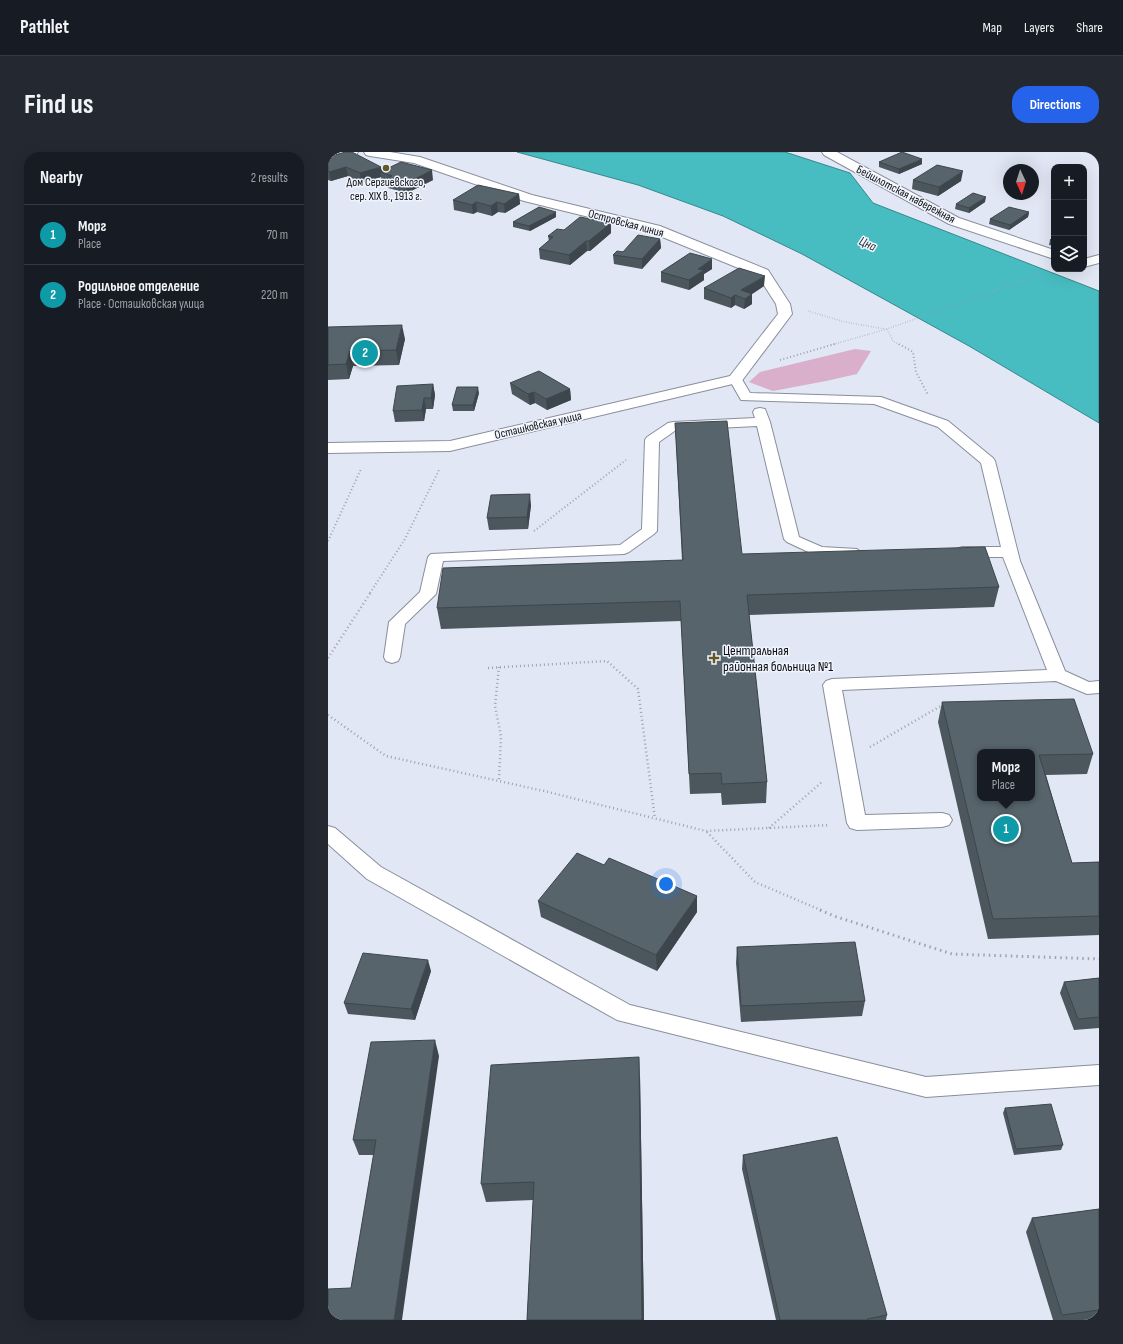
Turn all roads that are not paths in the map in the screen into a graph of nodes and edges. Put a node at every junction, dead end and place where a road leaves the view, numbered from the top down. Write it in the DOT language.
graph roads {
  1 [pos="352,152"];
  2 [pos="370,152"];
  3 [pos="828,152"];
  4 [pos="328,156"];
  5 [pos="1051,254"];
  6 [pos="1099,259"];
  7 [pos="1087,262"];
  8 [pos="738,375"];
  9 [pos="757,398"];
  10 [pos="763,422"];
  11 [pos="328,448"];
  12 [pos="866,552"];
  13 [pos="946,552"];
  14 [pos="1010,552"];
  15 [pos="392,657"];
  16 [pos="1058,675"];
  17 [pos="1099,687"];
  18 [pos="942,820"];
  19 [pos="328,834"];
  20 [pos="1099,1075"];
  1 -- 4 [label="street"];
  2 -- 8 [label="street, Островская линия"];
  3 -- 5 [label="street, Бейшлотская набережная"];
  6 -- 7 [label="street"];
  8 -- 9 [label="lane"];
  8 -- 11 [label="street, Осташковская улица"];
  9 -- 10 [label="lane"];
  9 -- 14 [label="lane"];
  10 -- 12 [label="lane"];
  10 -- 15 [label="lane"];
  13 -- 14 [label="lane"];
  14 -- 16 [label="lane"];
  16 -- 17 [label="lane"];
  16 -- 18 [label="lane"];
  19 -- 20 [label="lane"];
}
